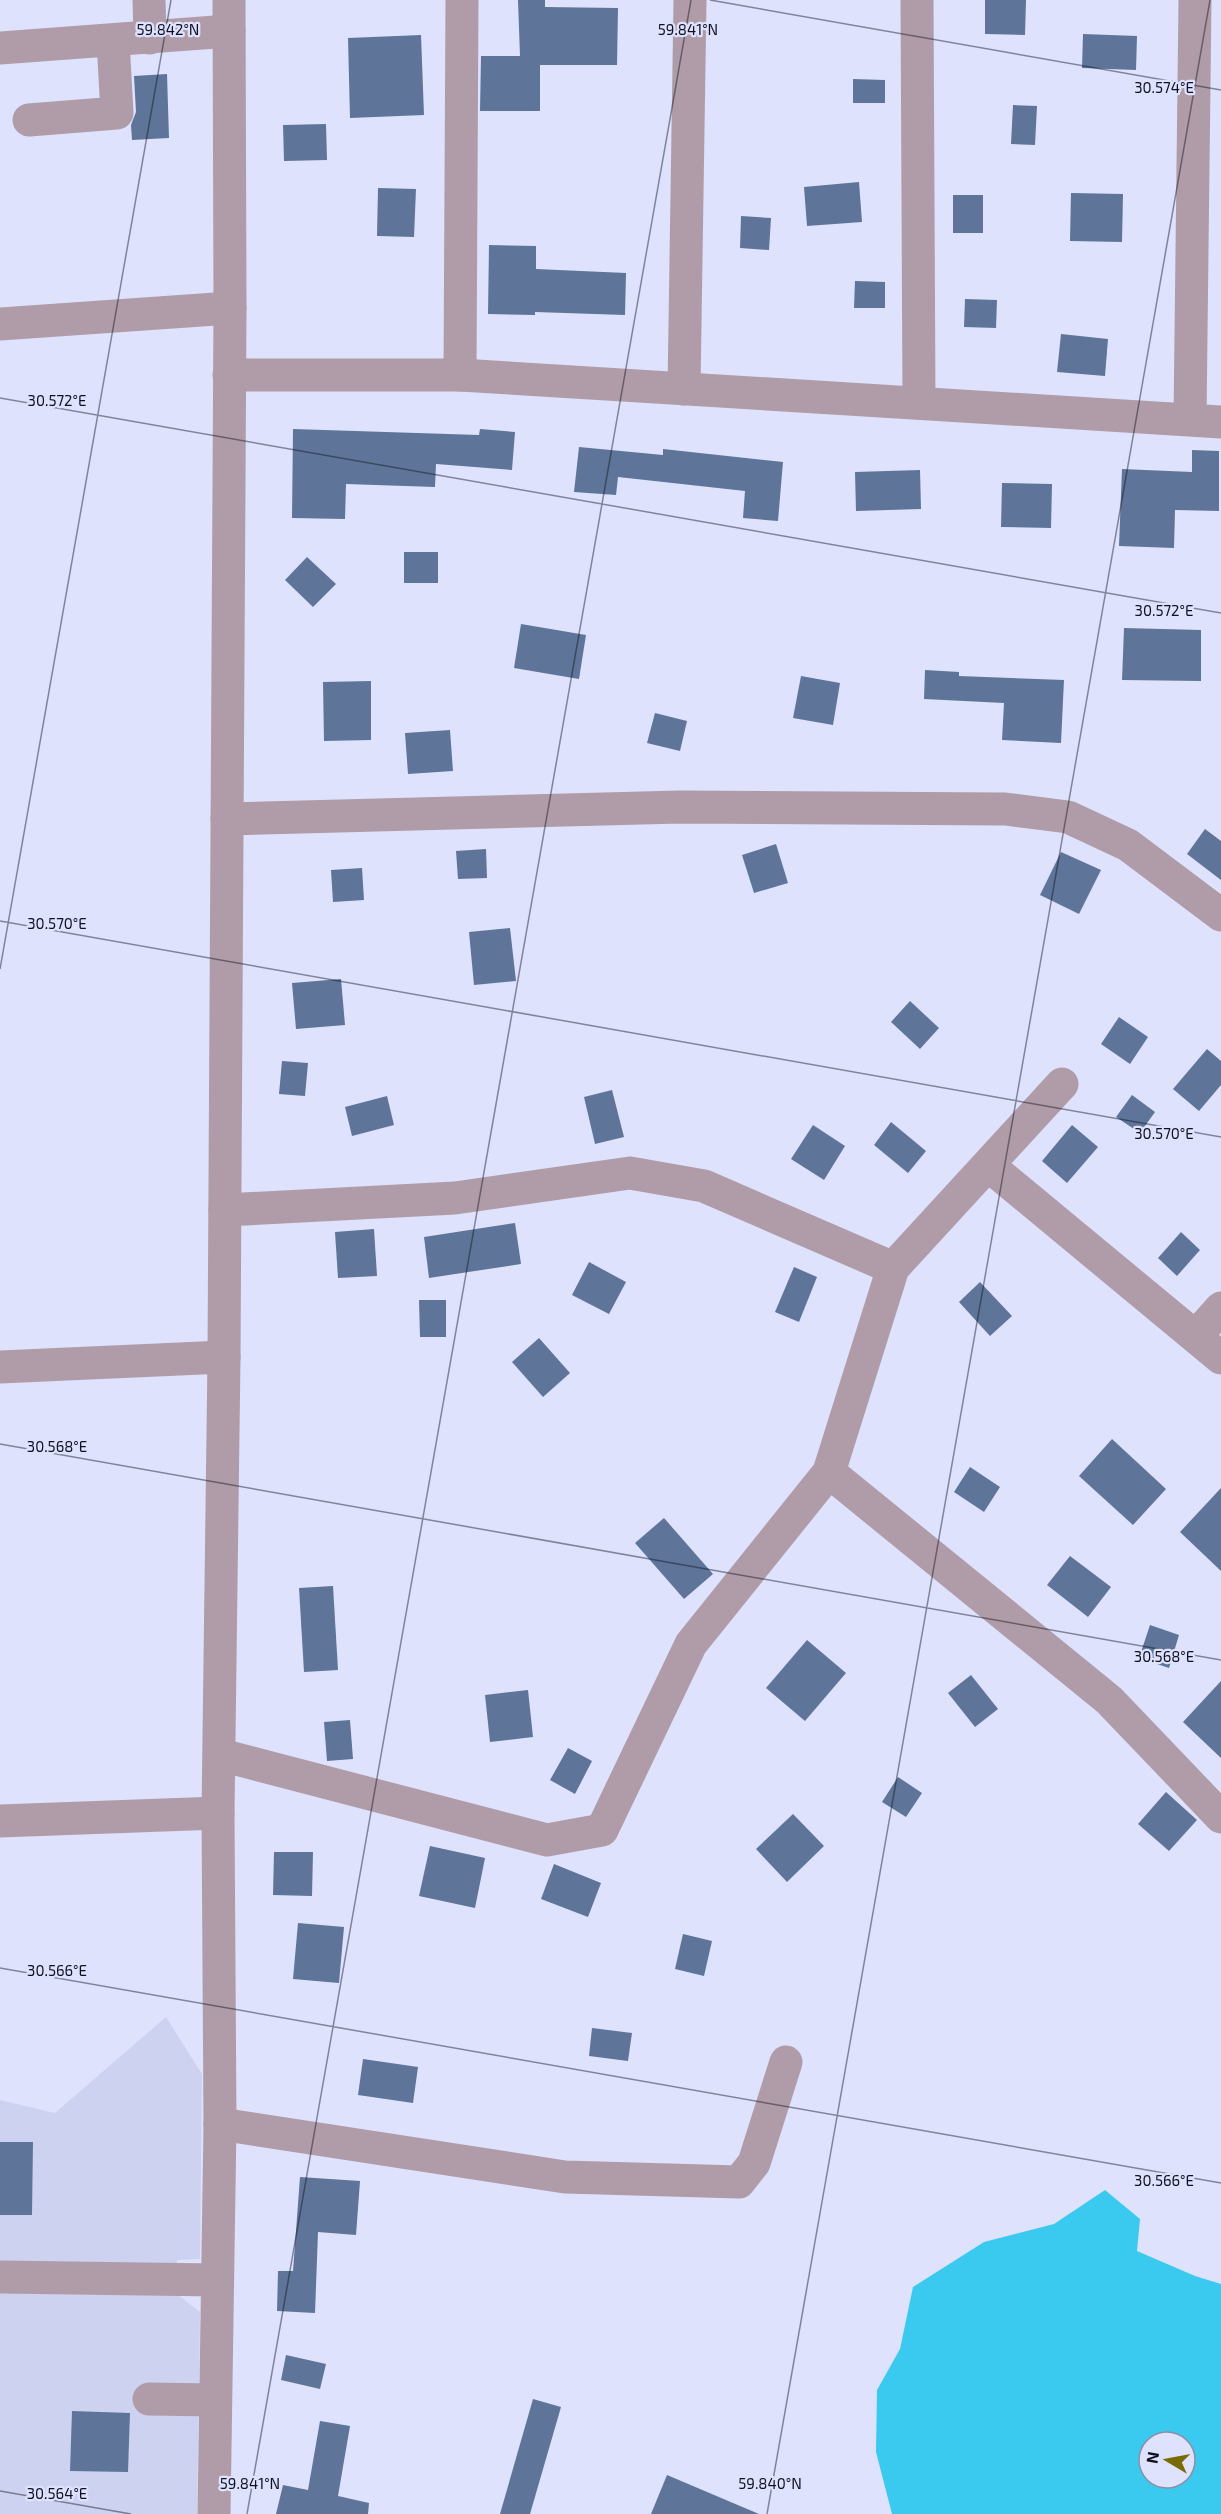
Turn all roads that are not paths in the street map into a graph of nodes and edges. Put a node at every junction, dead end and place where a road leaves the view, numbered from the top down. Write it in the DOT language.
graph roads {
  1 [pos="149,0"];
  2 [pos="462,0"];
  3 [pos="690,0"];
  4 [pos="916,0"];
  5 [pos="1195,0"];
  6 [pos="229,16"];
  7 [pos="150,38"];
  8 [pos="113,40"];
  9 [pos="0,48"];
  10 [pos="29,120"];
  11 [pos="230,308"];
  12 [pos="0,324"];
  13 [pos="230,375"];
  14 [pos="460,375"];
  15 [pos="684,389"];
  16 [pos="919,403"];
  17 [pos="1205,420"];
  18 [pos="227,819"];
  19 [pos="1221,915"];
  20 [pos="1062,1084"];
  21 [pos="988,1165"];
  22 [pos="225,1210"];
  23 [pos="893,1268"];
  24 [pos="1221,1308"];
  25 [pos="1196,1336"];
  26 [pos="224,1357"];
  27 [pos="1221,1358"];
  28 [pos="0,1367"];
  29 [pos="829,1472"];
  30 [pos="220,1755"];
  31 [pos="218,1813"];
  32 [pos="1221,1817"];
  33 [pos="0,1821"];
  34 [pos="786,2062"];
  35 [pos="220,2124"];
  36 [pos="0,2277"];
  37 [pos="217,2280"];
  38 [pos="148,2399"];
  39 [pos="215,2400"];
  40 [pos="214,2514"];
  1 -- 7 [label="street"];
  2 -- 14 [label="street"];
  3 -- 15 [label="street"];
  4 -- 16 [label="street"];
  5 -- 17 [label="street"];
  6 -- 7 [label="street"];
  6 -- 11 [label="street"];
  7 -- 8 [label="street"];
  8 -- 9 [label="street"];
  8 -- 10 [label="street"];
  11 -- 12 [label="street"];
  11 -- 13 [label="street"];
  13 -- 14 [label="street"];
  13 -- 18 [label="street"];
  14 -- 15 [label="street"];
  15 -- 16 [label="street"];
  16 -- 17 [label="street"];
  18 -- 19 [label="street"];
  18 -- 22 [label="street"];
  20 -- 21 [label="street"];
  21 -- 23 [label="street"];
  21 -- 25 [label="street"];
  22 -- 23 [label="street"];
  22 -- 26 [label="street"];
  23 -- 29 [label="street"];
  24 -- 25 [label="street"];
  25 -- 27 [label="street"];
  26 -- 28 [label="street"];
  26 -- 30 [label="street"];
  29 -- 30 [label="street"];
  29 -- 32 [label="street"];
  30 -- 31 [label="street"];
  31 -- 33 [label="street"];
  31 -- 35 [label="street"];
  34 -- 35 [label="street"];
  35 -- 37 [label="street"];
  36 -- 37 [label="street"];
  37 -- 39 [label="street"];
  38 -- 39 [label="street"];
  39 -- 40 [label="street"];
}
